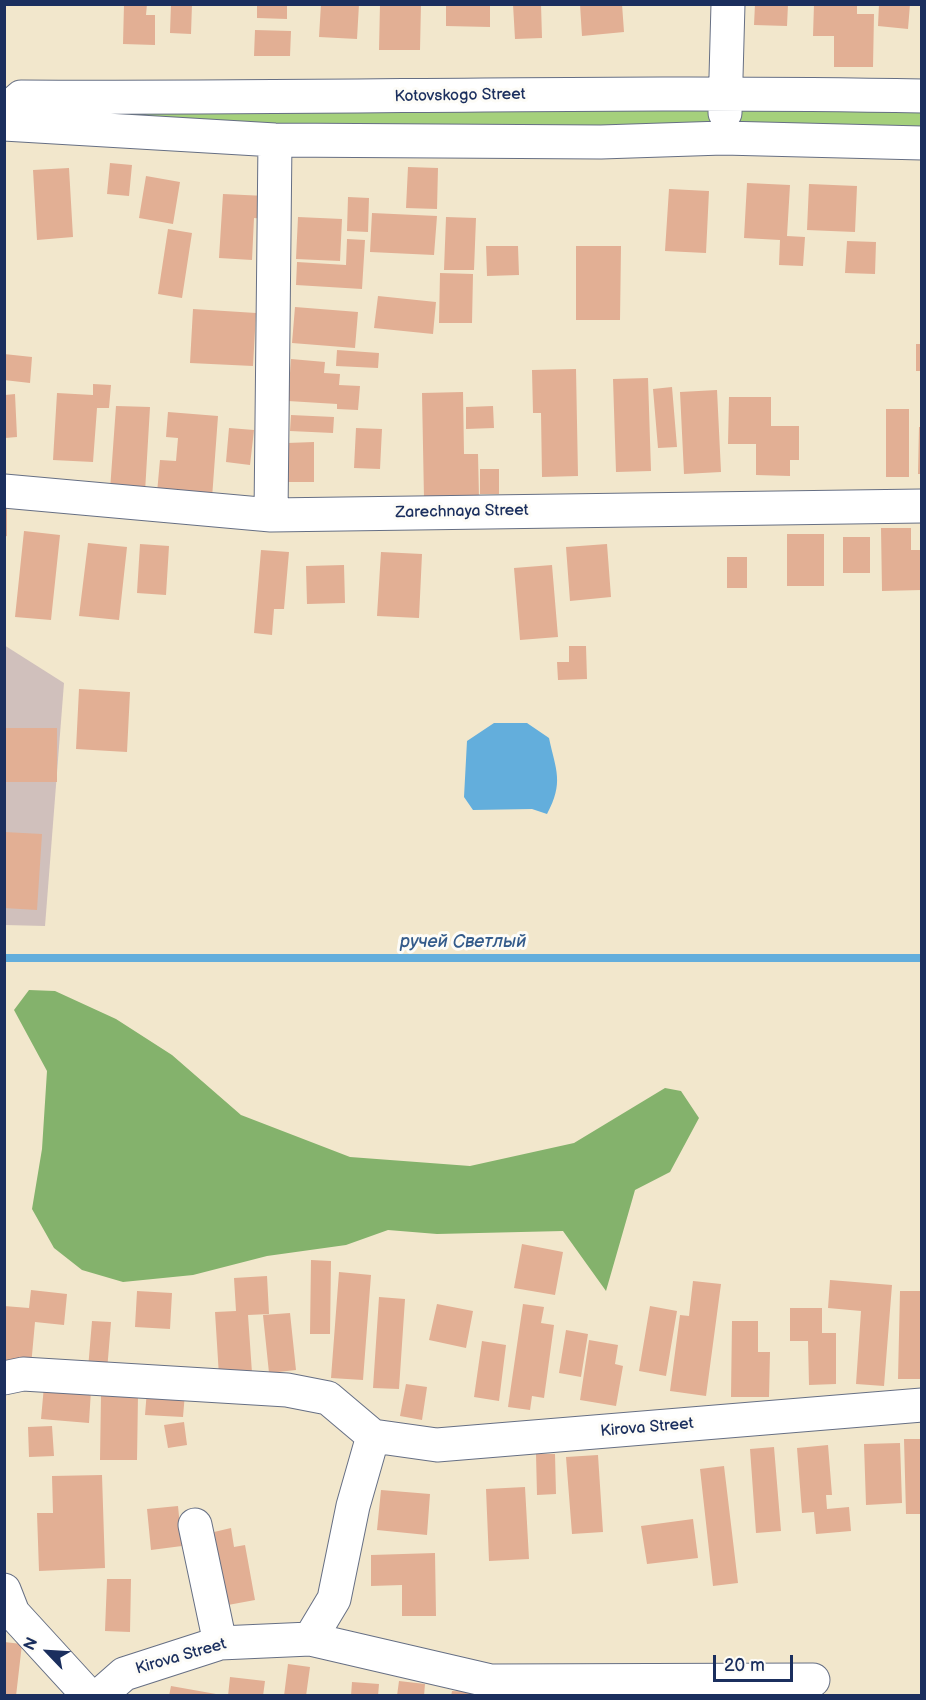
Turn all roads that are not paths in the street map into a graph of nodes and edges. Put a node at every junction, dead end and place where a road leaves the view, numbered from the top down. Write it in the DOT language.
graph roads {
  1 [pos="728,4"];
  2 [pos="727,92"];
  3 [pos="921,96"];
  4 [pos="4,112"];
  5 [pos="4,124"];
  6 [pos="723,138"];
  7 [pos="275,140"];
  8 [pos="921,143"];
  9 [pos="4,491"];
  10 [pos="921,506"];
  11 [pos="271,515"];
  12 [pos="4,1378"];
  13 [pos="921,1405"];
  14 [pos="374,1436"];
  15 [pos="195,1525"];
  16 [pos="7,1606"];
  17 [pos="310,1639"];
  18 [pos="220,1643"];
  19 [pos="813,1680"];
  20 [pos="88,1695"];
  21 [pos="99,1695"];
  1 -- 2 [label="street"];
  2 -- 3 [label="street, Kotovskogo Street"];
  2 -- 4 [label="street, Kotovskogo Street"];
  2 -- 6 [label="street"];
  5 -- 7 [label="street"];
  6 -- 7 [label="street"];
  6 -- 8 [label="street"];
  7 -- 11 [label="street"];
  9 -- 11 [label="street, Zarechnaya Street"];
  10 -- 11 [label="street, Zarechnaya Street"];
  12 -- 14 [label="street"];
  13 -- 14 [label="street, Kirova Street"];
  14 -- 17 [label="street"];
  15 -- 18 [label="street"];
  16 -- 20 [label="street"];
  17 -- 18 [label="street, Kirova Street"];
  17 -- 19 [label="street, Kirova Street"];
  18 -- 21 [label="street, Kirova Street"];
}
